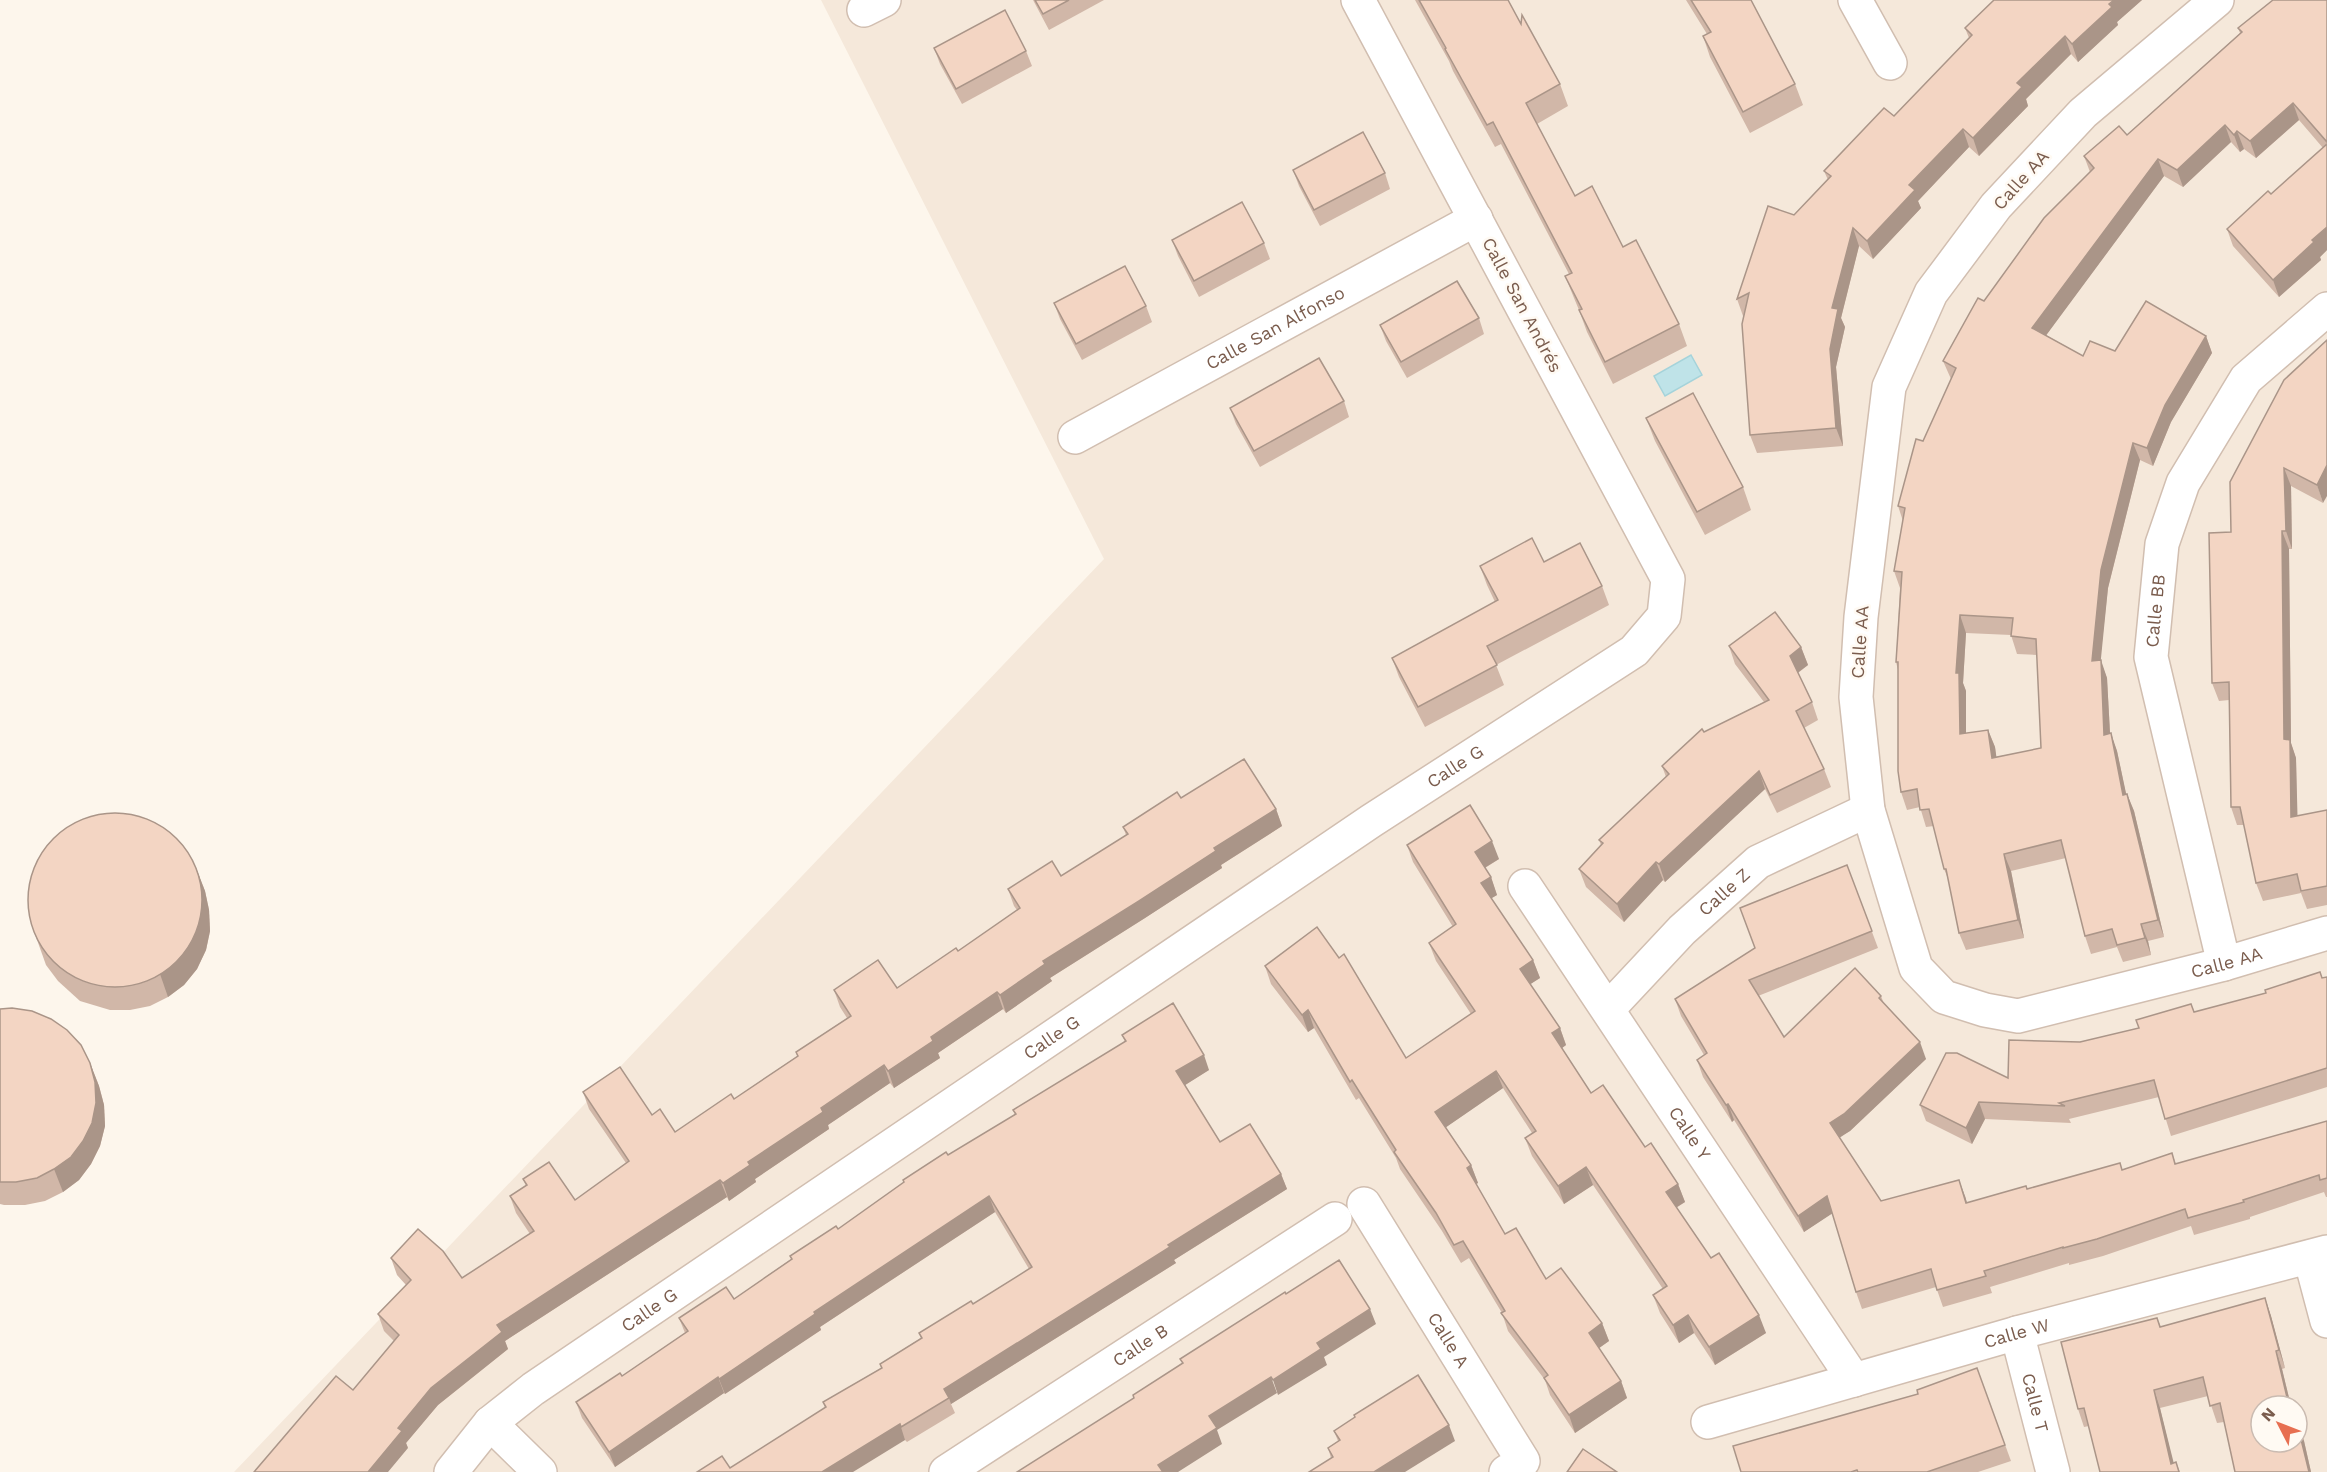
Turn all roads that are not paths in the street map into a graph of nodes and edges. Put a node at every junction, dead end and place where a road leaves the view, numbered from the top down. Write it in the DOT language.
graph roads {
  1 [pos="1358,0"];
  2 [pos="1855,0"];
  3 [pos="2217,0"];
  4 [pos="1890,63"];
  5 [pos="1476,219"];
  6 [pos="2327,309"];
  7 [pos="1075,437"];
  8 [pos="1664,616"];
  9 [pos="1868,810"];
  10 [pos="1525,886"];
  11 [pos="2327,933"];
  12 [pos="2224,964"];
  13 [pos="1608,1009"];
  14 [pos="1364,1204"];
  15 [pos="1335,1219"];
  16 [pos="2318,1254"];
  17 [pos="2327,1321"];
  18 [pos="2017,1333"];
  19 [pos="1854,1380"];
  20 [pos="1708,1422"];
  21 [pos="490,1424"];
  22 [pos="451,1472"];
  23 [pos="540,1472"];
  24 [pos="946,1472"];
  25 [pos="1506,1472"];
  26 [pos="2053,1472"];
  1 -- 5 [label="street, Calle San Andrés"];
  2 -- 4 [label="street"];
  3 -- 9 [label="street, Calle AA"];
  5 -- 7 [label="street, Calle San Alfonso"];
  5 -- 8 [label="street, Calle San Andrés"];
  6 -- 12 [label="street, Calle BB"];
  8 -- 21 [label="street, Calle G"];
  9 -- 12 [label="street, Calle AA"];
  9 -- 13 [label="street, Calle Z"];
  10 -- 13 [label="street, Calle Y"];
  11 -- 12 [label="street, Calle AA"];
  13 -- 19 [label="street, Calle Y"];
  14 -- 25 [label="street, Calle A"];
  15 -- 24 [label="street, Calle B"];
  16 -- 17 [label="street"];
  16 -- 18 [label="street, Calle W"];
  18 -- 19 [label="street, Calle W"];
  18 -- 26 [label="street, Calle T"];
  19 -- 20 [label="street, Calle W"];
  21 -- 22 [label="street, Calle G"];
  21 -- 23 [label="street"];
}
